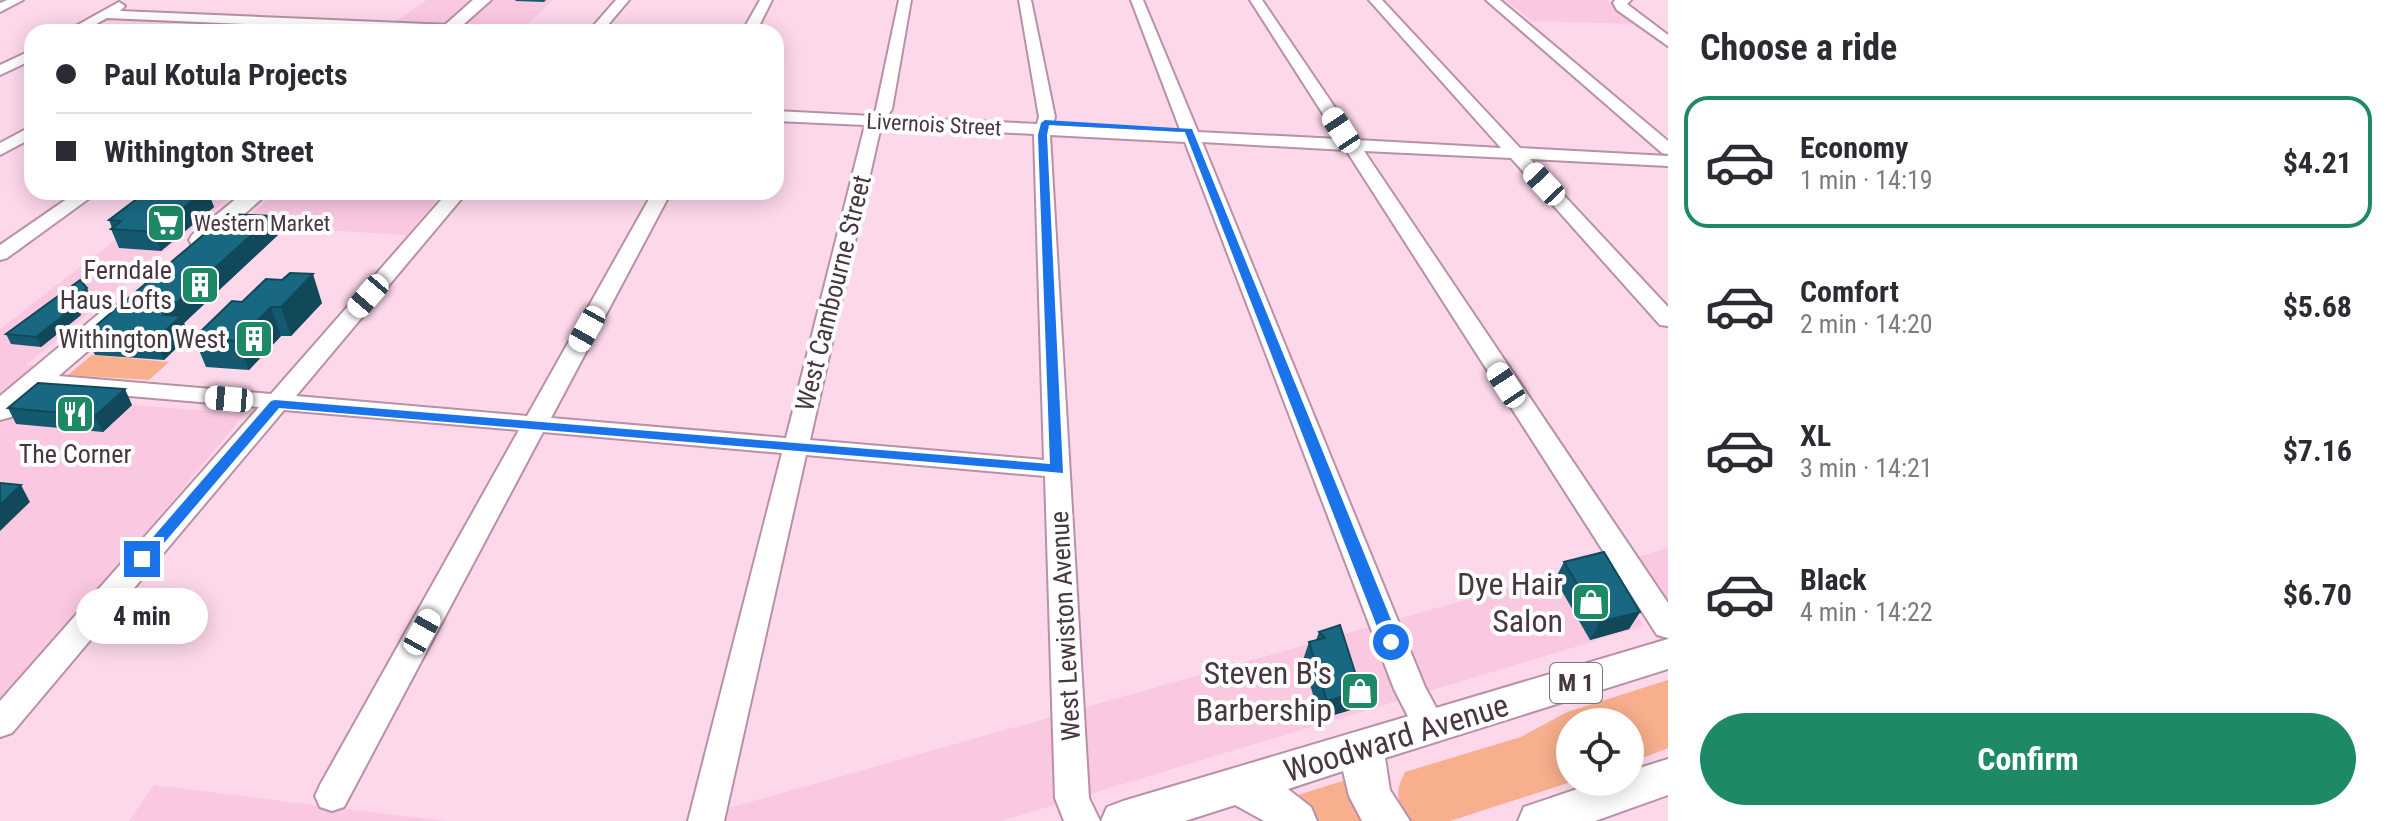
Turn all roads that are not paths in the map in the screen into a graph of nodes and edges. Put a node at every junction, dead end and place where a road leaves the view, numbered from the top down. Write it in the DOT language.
graph roads {
  1 [pos="17,0"];
  2 [pos="130,0"];
  3 [pos="483,0"];
  4 [pos="623,0"];
  5 [pos="766,0"];
  6 [pos="905,0"];
  7 [pos="1025,0"];
  8 [pos="1137,0"];
  9 [pos="1256,0"];
  10 [pos="1375,0"];
  11 [pos="1492,0"];
  12 [pos="1625,0"];
  13 [pos="0,8"];
  14 [pos="105,14"];
  15 [pos="87,24"];
  16 [pos="319,24"];
  17 [pos="455,24"];
  18 [pos="602,24"];
  19 [pos="753,24"];
  20 [pos="1668,42"];
  21 [pos="24,55"];
  22 [pos="0,56"];
  23 [pos="24,58"];
  24 [pos="0,71"];
  25 [pos="24,72"];
  26 [pos="784,110"];
  27 [pos="784,116"];
  28 [pos="878,118"];
  29 [pos="1044,126"];
  30 [pos="0,129"];
  31 [pos="24,130"];
  32 [pos="1190,133"];
  33 [pos="24,136"];
  34 [pos="1348,141"];
  35 [pos="0,150"];
  36 [pos="1512,150"];
  37 [pos="1668,151"];
  38 [pos="1668,161"];
  39 [pos="78,200"];
  40 [pos="249,200"];
  41 [pos="451,200"];
  42 [pos="658,200"];
  43 [pos="0,254"];
  44 [pos="184,255"];
  45 [pos="135,296"];
  46 [pos="1668,320"];
  47 [pos="35,381"];
  48 [pos="275,404"];
  49 [pos="0,411"];
  50 [pos="535,426"];
  51 [pos="795,448"];
  52 [pos="1058,469"];
  53 [pos="1668,627"];
  54 [pos="1668,654"];
  55 [pos="0,724"];
  56 [pos="1430,726"];
  57 [pos="1364,746"];
  58 [pos="1668,777"];
  59 [pos="1238,786"];
  60 [pos="332,796"];
  61 [pos="706,821"];
  62 [pos="1082,821"];
  63 [pos="1123,821"];
  64 [pos="1295,821"];
  65 [pos="1388,821"];
  66 [pos="1540,821"];
  1 -- 13 [label="street"];
  2 -- 14 [label="street"];
  3 -- 17 [label="main road"];
  4 -- 18 [label="street"];
  5 -- 19 [label="street"];
  6 -- 28 [label="street, West Cambourne Street"];
  7 -- 29 [label="street, West Lewiston Avenue"];
  8 -- 32 [label="street"];
  9 -- 34 [label="street"];
  10 -- 36 [label="street"];
  11 -- 37 [label="street"];
  12 -- 20 [label="street"];
  14 -- 15 [label="street"];
  14 -- 16 [label="street"];
  21 -- 22 [label="street"];
  23 -- 24 [label="street"];
  24 -- 25 [label="street"];
  26 -- 28 [label="street, Livernois Street"];
  27 -- 28 [label="street, Livernois Street"];
  28 -- 29 [label="street, Livernois Street"];
  28 -- 51 [label="street, West Cambourne Street"];
  29 -- 32 [label="street, Livernois Street"];
  29 -- 52 [label="street, West Lewiston Avenue"];
  30 -- 31 [label="street"];
  32 -- 34 [label="street, Livernois Street"];
  32 -- 56 [label="street"];
  33 -- 35 [label="street"];
  34 -- 36 [label="street, Livernois Street"];
  34 -- 53 [label="street"];
  36 -- 37 [label="street, Livernois Street"];
  36 -- 38 [label="street, Livernois Street"];
  36 -- 46 [label="street"];
  39 -- 43 [label="street"];
  40 -- 44 [label="main road"];
  41 -- 48 [label="street"];
  42 -- 50 [label="street"];
  45 -- 47 [label="main road"];
  47 -- 48 [label="street"];
  47 -- 49 [label="main road"];
  48 -- 50 [label="street"];
  48 -- 55 [label="street"];
  50 -- 51 [label="street"];
  50 -- 60 [label="street"];
  51 -- 52 [label="street"];
  51 -- 61 [label="street, West Cambourne Street"];
  52 -- 62 [label="street, West Lewiston Avenue"];
  54 -- 56 [label="main road, Woodward Avenue / M 1"];
  56 -- 57 [label="main road, Woodward Avenue / M 1"];
  57 -- 59 [label="main road, Woodward Avenue / M 1"];
  57 -- 65 [label="main road"];
  58 -- 66 [label="main road"];
  59 -- 63 [label="main road, Woodward Avenue / M 1"];
  59 -- 64 [label="main road"];
}
